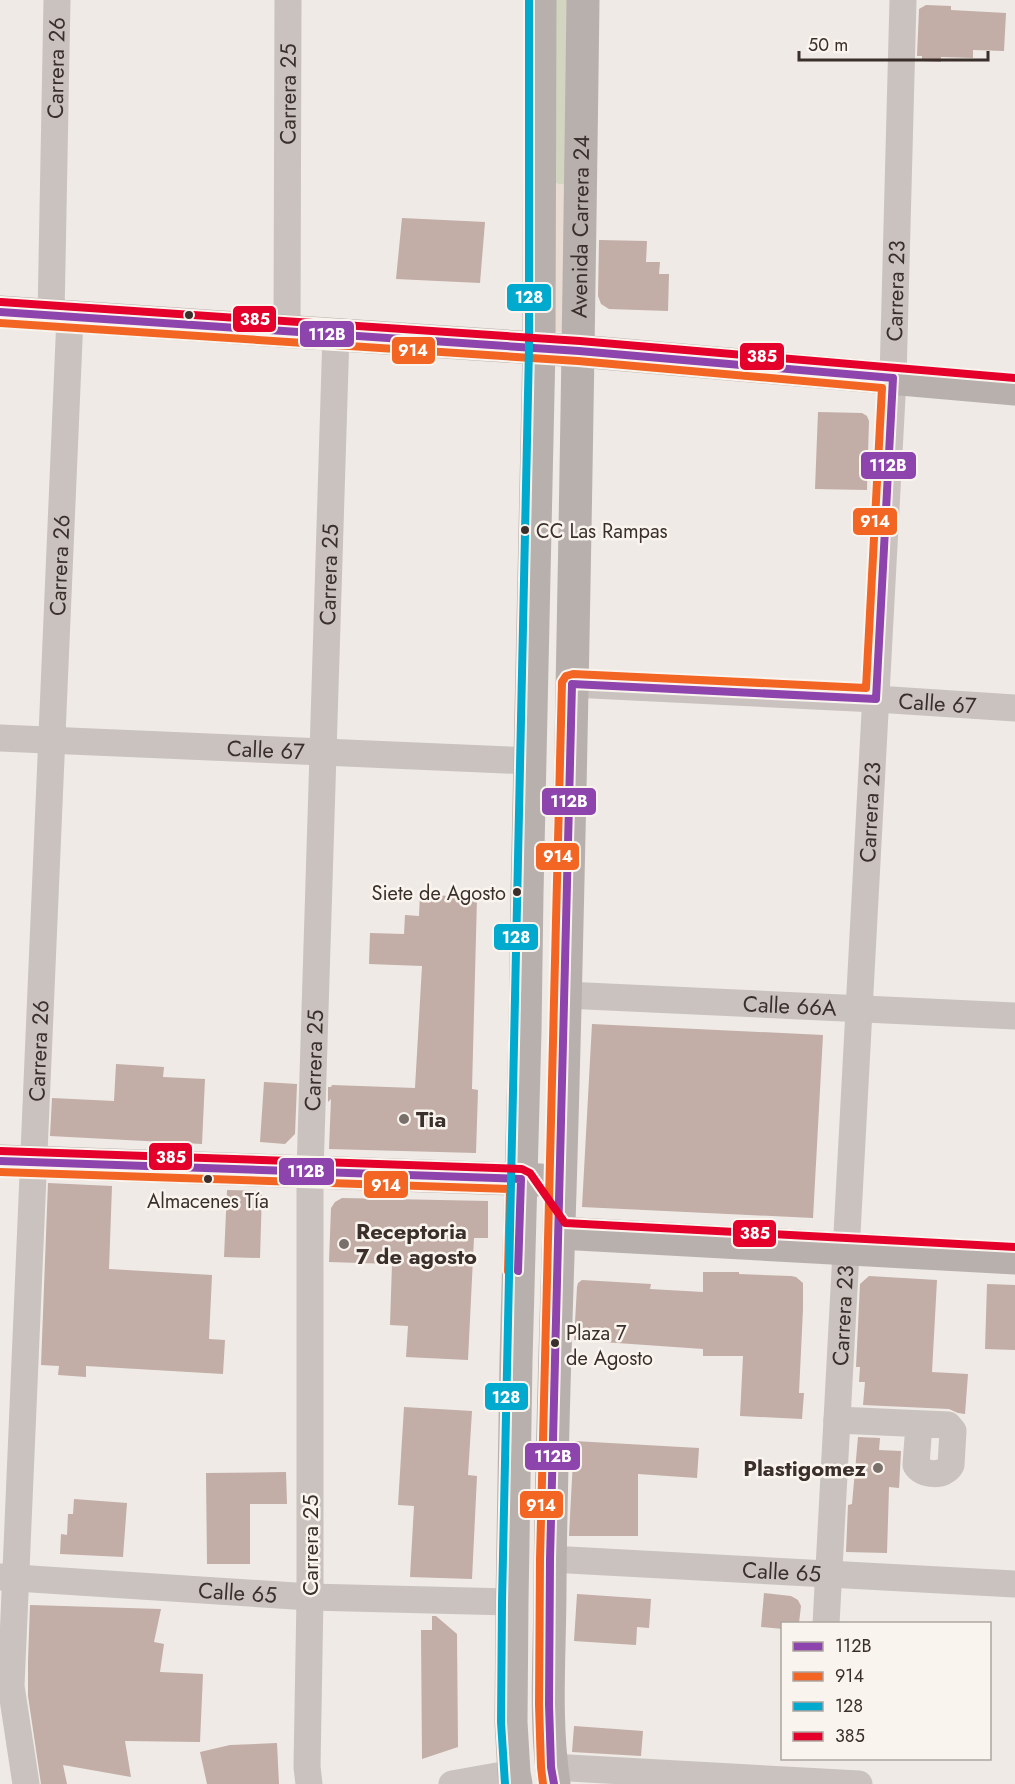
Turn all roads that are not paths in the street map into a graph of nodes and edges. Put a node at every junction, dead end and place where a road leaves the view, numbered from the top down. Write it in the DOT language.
graph roads {
  1 [pos="57,0"];
  2 [pos="288,0"];
  3 [pos="540,0"];
  4 [pos="584,0"];
  5 [pos="903,0"];
  6 [pos="0,312"];
  7 [pos="60,316"];
  8 [pos="287,331"];
  9 [pos="336,334"];
  10 [pos="539,348"];
  11 [pos="579,351"];
  12 [pos="893,378"];
  13 [pos="1015,389"];
  14 [pos="572,684"];
  15 [pos="876,699"];
  16 [pos="1015,708"];
  17 [pos="0,738"];
  18 [pos="52,740"];
  19 [pos="324,752"];
  20 [pos="530,761"];
  21 [pos="565,995"];
  22 [pos="859,1010"];
  23 [pos="1015,1016"];
  24 [pos="0,1161"];
  25 [pos="34,1162"];
  26 [pos="310,1172"];
  27 [pos="521,1179"];
  28 [pos="561,1181"];
  29 [pos="559,1233"];
  30 [pos="846,1249"];
  31 [pos="1015,1258"];
  32 [pos="837,1420"];
  33 [pos="919,1424"];
  34 [pos="550,1559"];
  35 [pos="829,1575"];
  36 [pos="8,1577"];
  37 [pos="1015,1584"];
  38 [pos="310,1597"];
  39 [pos="512,1602"];
  40 [pos="826,1622"];
  41 [pos="820,1774"];
  42 [pos="553,1775"];
  43 [pos="515,1778"];
  44 [pos="26,1784"];
  45 [pos="309,1784"];
  46 [pos="452,1784"];
  47 [pos="859,1784"];
  1 -- 7 [label="street, Carrera 26"];
  2 -- 8 [label="street, Carrera 25"];
  3 -- 10 [label="main road, Avenida Carrera 24"];
  4 -- 11 [label="main road, Avenida Carrera 24"];
  5 -- 12 [label="street, Carrera 23"];
  6 -- 7 [label="main road"];
  7 -- 8 [label="main road"];
  7 -- 18 [label="street, Carrera 26"];
  8 -- 9 [label="main road"];
  9 -- 10 [label="main road"];
  9 -- 19 [label="street, Carrera 25"];
  10 -- 11 [label="main road"];
  10 -- 20 [label="main road, Avenida Carrera 24"];
  11 -- 12 [label="main road"];
  11 -- 14 [label="main road, Avenida Carrera 24"];
  12 -- 13 [label="main road"];
  12 -- 15 [label="street, Carrera 23"];
  14 -- 15 [label="street, Calle 67"];
  14 -- 21 [label="main road, Avenida Carrera 24"];
  15 -- 16 [label="street, Calle 67"];
  15 -- 22 [label="street, Carrera 23"];
  17 -- 18 [label="street, Calle 67"];
  18 -- 19 [label="street, Calle 67"];
  18 -- 25 [label="street, Carrera 26"];
  19 -- 20 [label="street, Calle 67"];
  19 -- 26 [label="street, Carrera 25"];
  20 -- 27 [label="main road, Avenida Carrera 24"];
  21 -- 22 [label="street, Calle 66A"];
  21 -- 28 [label="main road, Avenida Carrera 24"];
  22 -- 23 [label="street, Calle 66A"];
  22 -- 30 [label="street, Carrera 23"];
  24 -- 25 [label="main road"];
  25 -- 26 [label="main road"];
  25 -- 36 [label="street, Carrera 26"];
  26 -- 27 [label="main road"];
  26 -- 38 [label="street, Carrera 25"];
  27 -- 28 [label="main road"];
  27 -- 29 [label="main road"];
  27 -- 39 [label="main road, Avenida Carrera 24"];
  28 -- 29 [label="main road, Avenida Carrera 24"];
  29 -- 30 [label="main road"];
  29 -- 34 [label="main road, Avenida Carrera 24"];
  30 -- 31 [label="main road"];
  30 -- 32 [label="street, Carrera 23"];
  32 -- 33 [label="street"];
  32 -- 35 [label="street, Carrera 23"];
  34 -- 35 [label="street, Calle 65"];
  34 -- 42 [label="main road, Avenida Carrera 24"];
  35 -- 37 [label="street, Calle 65"];
  35 -- 40 [label="street, Carrera 23"];
  36 -- 38 [label="street, Calle 65"];
  36 -- 44 [label="street, Carrera 26"];
  38 -- 39 [label="street, Calle 65"];
  38 -- 45 [label="street, Carrera 25"];
  39 -- 43 [label="main road, Avenida Carrera 24"];
  41 -- 42 [label="street"];
  41 -- 47 [label="street"];
  43 -- 46 [label="street"];
}
